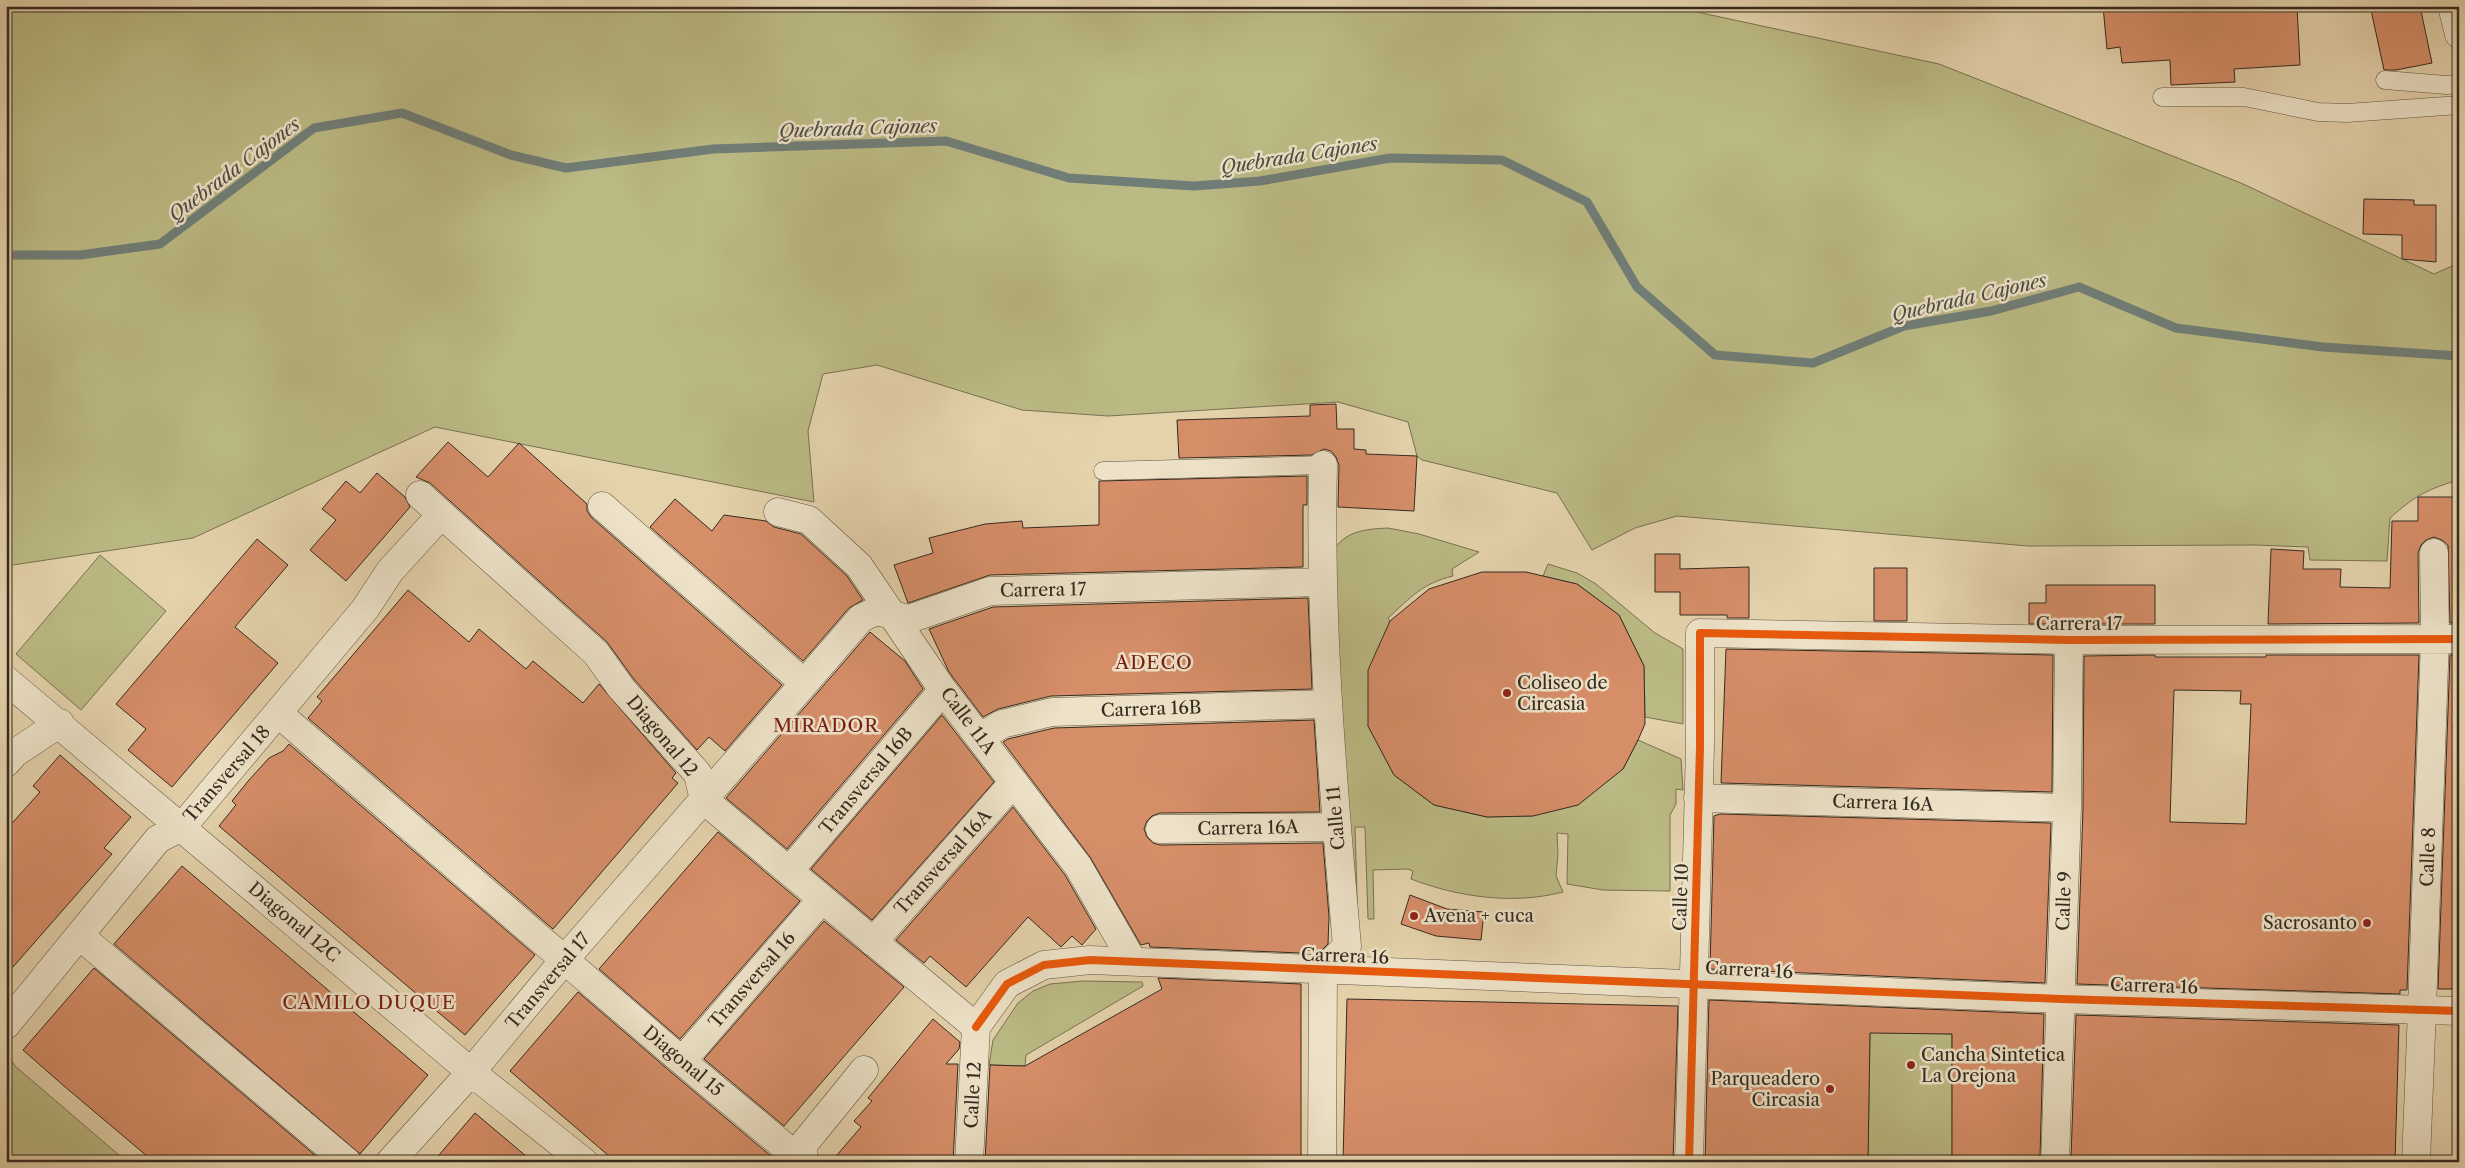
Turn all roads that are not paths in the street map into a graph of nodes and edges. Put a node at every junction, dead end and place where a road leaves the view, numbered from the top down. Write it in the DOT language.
graph roads {
  1 [pos="2384,80"];
  2 [pos="2459,84"];
  3 [pos="2162,97"];
  4 [pos="2459,105"];
  5 [pos="1323,465"];
  6 [pos="1103,471"];
  7 [pos="420,495"];
  8 [pos="602,506"];
  9 [pos="778,512"];
  10 [pos="441,515"];
  11 [pos="2434,552"];
  12 [pos="1322,582"];
  13 [pos="891,615"];
  14 [pos="1700,633"];
  15 [pos="2447,639"];
  16 [pos="2070,640"];
  17 [pos="6,680"];
  18 [pos="804,683"];
  19 [pos="943,690"];
  20 [pos="1327,704"];
  21 [pos="279,714"];
  22 [pos="60,723"];
  23 [pos="981,737"];
  24 [pos="6,763"];
  25 [pos="1014,782"];
  26 [pos="1698,798"];
  27 [pos="704,800"];
  28 [pos="2068,808"];
  29 [pos="182,827"];
  30 [pos="1336,827"];
  31 [pos="1160,829"];
  32 [pos="789,872"];
  33 [pos="822,899"];
  34 [pos="80,936"];
  35 [pos="873,942"];
  36 [pos="565,959"];
  37 [pos="1132,960"];
  38 [pos="1323,971"];
  39 [pos="1694,982"];
  40 [pos="2061,999"];
  41 [pos="2422,1009"];
  42 [pos="2459,1011"];
  43 [pos="6,1025"];
  44 [pos="976,1028"];
  45 [pos="682,1061"];
  46 [pos="864,1070"];
  47 [pos="471,1072"];
  48 [pos="347,1162"];
  49 [pos="390,1162"];
  50 [pos="584,1162"];
  51 [pos="803,1162"];
  52 [pos="969,1162"];
  53 [pos="1322,1162"];
  54 [pos="1689,1162"];
  55 [pos="2055,1162"];
  56 [pos="2416,1162"];
  1 -- 2 [label="lane"];
  3 -- 4 [label="lane"];
  5 -- 6 [label="lane"];
  5 -- 12 [label="street, Calle 11"];
  7 -- 10 [label="street, Diagonal 12"];
  8 -- 18 [label="street"];
  9 -- 13 [label="street, Calle 11A"];
  10 -- 21 [label="street, Transversal 18"];
  10 -- 27 [label="street, Diagonal 12"];
  11 -- 15 [label="street, Calle 8"];
  12 -- 13 [label="street, Carrera 17"];
  12 -- 20 [label="street, Calle 11"];
  13 -- 18 [label="street, Carrera 17"];
  13 -- 19 [label="street, Calle 11A"];
  14 -- 16 [label="street, Carrera 17"];
  14 -- 26 [label="street, Calle 10"];
  15 -- 16 [label="street, Carrera 17"];
  15 -- 41 [label="street, Calle 8"];
  16 -- 28 [label="street, Calle 9"];
  17 -- 22 [label="street, Diagonal 12C"];
  18 -- 27 [label="street, Carrera 17"];
  19 -- 23 [label="street, Calle 11A"];
  19 -- 32 [label="street, Transversal 16B"];
  20 -- 23 [label="street, Carrera 16B"];
  20 -- 30 [label="street, Calle 11"];
  21 -- 29 [label="street, Transversal 18"];
  21 -- 36 [label="street, Diagonal 15"];
  22 -- 24 [label="street"];
  22 -- 29 [label="street, Diagonal 12C"];
  23 -- 25 [label="street, Calle 11A"];
  25 -- 35 [label="street, Transversal 16A"];
  25 -- 37 [label="street, Calle 11A"];
  26 -- 28 [label="street, Carrera 16A"];
  26 -- 39 [label="street, Calle 10"];
  27 -- 32 [label="street"];
  27 -- 36 [label="street, Transversal 17"];
  28 -- 40 [label="street, Calle 9"];
  29 -- 34 [label="street, Transversal 18"];
  29 -- 47 [label="street, Diagonal 12C"];
  30 -- 31 [label="street, Carrera 16A"];
  30 -- 38 [label="street, Calle 11"];
  32 -- 33 [label="street"];
  33 -- 35 [label="street"];
  33 -- 45 [label="street, Transversal 16"];
  34 -- 43 [label="street, Transversal 18"];
  34 -- 48 [label="street"];
  35 -- 44 [label="street"];
  36 -- 45 [label="street, Diagonal 15"];
  36 -- 47 [label="street, Transversal 17"];
  37 -- 38 [label="street, Carrera 16"];
  37 -- 44 [label="street, Carrera 16"];
  38 -- 39 [label="street, Carrera 16"];
  38 -- 53 [label="street"];
  39 -- 40 [label="street, Carrera 16"];
  39 -- 54 [label="street, Calle 10"];
  40 -- 41 [label="street, Carrera 16"];
  40 -- 55 [label="street, Calle 9"];
  41 -- 42 [label="street, Carrera 16"];
  41 -- 56 [label="street, Calle 8"];
  44 -- 52 [label="street, Calle 12"];
  45 -- 51 [label="street, Diagonal 15"];
  46 -- 51 [label="street"];
  47 -- 49 [label="street, Transversal 17"];
  47 -- 50 [label="street, Diagonal 12C"];
}
